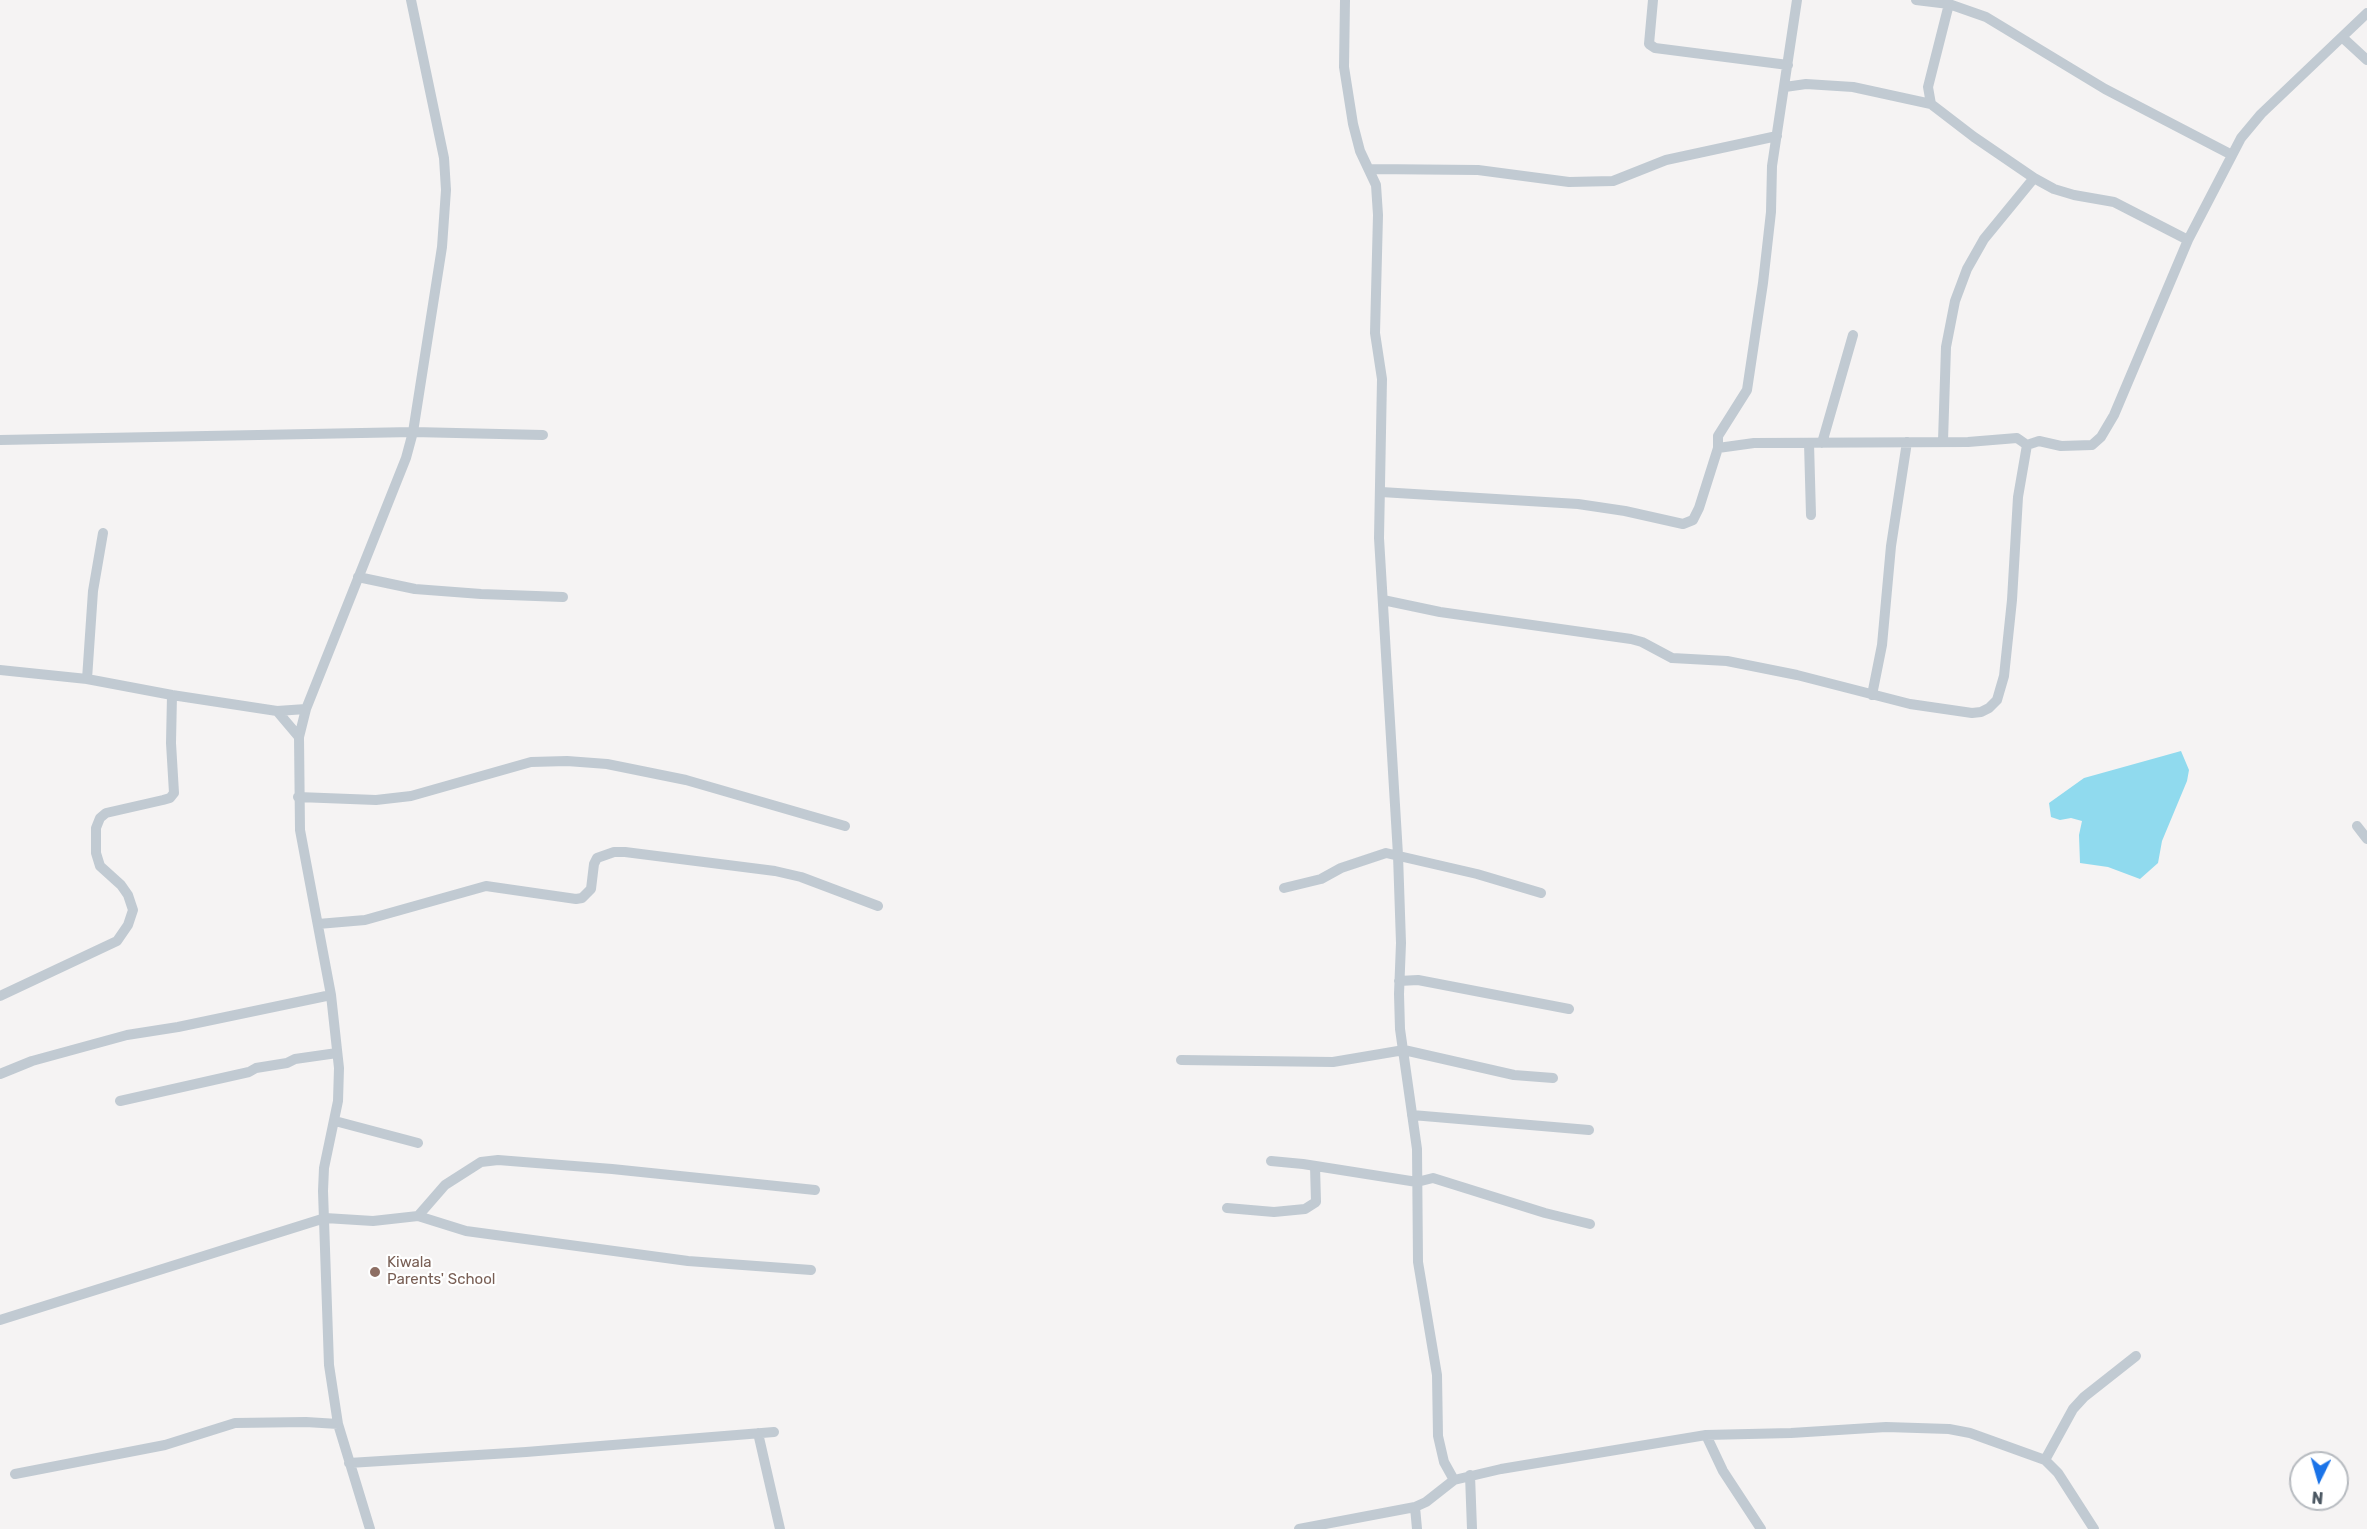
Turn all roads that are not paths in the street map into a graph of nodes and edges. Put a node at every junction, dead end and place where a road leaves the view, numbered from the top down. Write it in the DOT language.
graph roads {
  1 [pos="411,0"];
  2 [pos="1344,0"];
  3 [pos="1653,0"];
  4 [pos="1797,0"];
  5 [pos="1916,0"];
  6 [pos="1933,1"];
  7 [pos="1949,4"];
  8 [pos="2367,13"];
  9 [pos="2342,37"];
  10 [pos="2367,60"];
  11 [pos="1788,65"];
  12 [pos="1785,87"];
  13 [pos="1931,104"];
  14 [pos="1777,136"];
  15 [pos="2232,155"];
  16 [pos="1370,169"];
  17 [pos="2034,178"];
  18 [pos="2188,240"];
  19 [pos="1853,336"];
  20 [pos="412,432"];
  21 [pos="543,435"];
  22 [pos="0,440"];
  23 [pos="1943,441"];
  24 [pos="1907,442"];
  25 [pos="1809,443"];
  26 [pos="1821,443"];
  27 [pos="2027,445"];
  28 [pos="1718,448"];
  29 [pos="1381,492"];
  30 [pos="1811,515"];
  31 [pos="103,533"];
  32 [pos="358,577"];
  33 [pos="563,597"];
  34 [pos="1383,600"];
  35 [pos="0,670"];
  36 [pos="87,679"];
  37 [pos="172,695"];
  38 [pos="1872,695"];
  39 [pos="306,709"];
  40 [pos="277,711"];
  41 [pos="299,737"];
  42 [pos="298,797"];
  43 [pos="844,826"];
  44 [pos="2357,826"];
  45 [pos="2367,839"];
  46 [pos="1398,855"];
  47 [pos="1284,888"];
  48 [pos="1541,893"];
  49 [pos="878,906"];
  50 [pos="318,924"];
  51 [pos="1399,981"];
  52 [pos="331,995"];
  53 [pos="0,996"];
  54 [pos="1569,1009"];
  55 [pos="1404,1050"];
  56 [pos="337,1053"];
  57 [pos="1181,1060"];
  58 [pos="0,1074"];
  59 [pos="1553,1078"];
  60 [pos="120,1101"];
  61 [pos="1412,1115"];
  62 [pos="335,1121"];
  63 [pos="1589,1130"];
  64 [pos="418,1143"];
  65 [pos="1271,1161"];
  66 [pos="1316,1166"];
  67 [pos="1417,1182"];
  68 [pos="815,1190"];
  69 [pos="1227,1208"];
  70 [pos="418,1216"];
  71 [pos="325,1218"];
  72 [pos="1590,1224"];
  73 [pos="810,1270"];
  74 [pos="0,1320"];
  75 [pos="2136,1356"];
  76 [pos="338,1424"];
  77 [pos="774,1432"];
  78 [pos="758,1433"];
  79 [pos="1706,1435"];
  80 [pos="2045,1460"];
  81 [pos="349,1463"];
  82 [pos="15,1474"];
  83 [pos="1470,1475"];
  84 [pos="1455,1480"];
  85 [pos="1415,1507"];
  86 [pos="370,1529"];
  87 [pos="780,1529"];
  88 [pos="1299,1529"];
  89 [pos="1417,1529"];
  90 [pos="1472,1529"];
  91 [pos="1761,1529"];
  92 [pos="2094,1529"];
  1 -- 20 [label="street"];
  2 -- 16 [label="street"];
  3 -- 11 [label="street"];
  4 -- 11 [label="street"];
  5 -- 6 [label="street"];
  6 -- 7 [label="street"];
  7 -- 13 [label="street"];
  7 -- 15 [label="street"];
  8 -- 9 [label="street"];
  9 -- 10 [label="street"];
  9 -- 15 [label="street"];
  11 -- 12 [label="street"];
  12 -- 13 [label="street"];
  12 -- 14 [label="street"];
  13 -- 17 [label="street"];
  14 -- 16 [label="street"];
  14 -- 28 [label="street"];
  15 -- 18 [label="street"];
  16 -- 29 [label="street"];
  17 -- 18 [label="street"];
  17 -- 23 [label="street"];
  18 -- 27 [label="street"];
  19 -- 26 [label="street"];
  20 -- 21 [label="street"];
  20 -- 22 [label="street"];
  20 -- 32 [label="street"];
  23 -- 24 [label="street"];
  23 -- 27 [label="street"];
  24 -- 26 [label="street"];
  24 -- 38 [label="street"];
  25 -- 26 [label="street"];
  25 -- 28 [label="street"];
  25 -- 30 [label="street"];
  27 -- 38 [label="street"];
  28 -- 29 [label="street"];
  29 -- 34 [label="street"];
  31 -- 36 [label="street"];
  32 -- 33 [label="street"];
  32 -- 39 [label="street"];
  34 -- 38 [label="street"];
  34 -- 46 [label="street"];
  35 -- 36 [label="street"];
  36 -- 37 [label="street"];
  37 -- 40 [label="street"];
  37 -- 53 [label="street"];
  39 -- 40 [label="street"];
  39 -- 41 [label="street"];
  40 -- 41 [label="street"];
  41 -- 42 [label="street"];
  42 -- 43 [label="street"];
  42 -- 50 [label="street"];
  44 -- 45 [label="street"];
  46 -- 47 [label="street"];
  46 -- 48 [label="street"];
  46 -- 51 [label="street"];
  49 -- 50 [label="street"];
  50 -- 52 [label="street"];
  51 -- 54 [label="street"];
  51 -- 55 [label="street"];
  52 -- 56 [label="street"];
  52 -- 58 [label="street"];
  55 -- 57 [label="street"];
  55 -- 59 [label="street"];
  55 -- 61 [label="street"];
  56 -- 60 [label="street"];
  56 -- 62 [label="street"];
  61 -- 63 [label="street"];
  61 -- 67 [label="street"];
  62 -- 64 [label="street"];
  62 -- 71 [label="street"];
  65 -- 66 [label="street"];
  66 -- 67 [label="street"];
  66 -- 69 [label="street"];
  67 -- 72 [label="street"];
  67 -- 84 [label="street"];
  68 -- 70 [label="street"];
  70 -- 71 [label="street"];
  70 -- 73 [label="street"];
  71 -- 74 [label="street"];
  71 -- 76 [label="street"];
  75 -- 80 [label="street"];
  76 -- 81 [label="street"];
  76 -- 82 [label="street"];
  77 -- 78 [label="street"];
  78 -- 81 [label="street"];
  78 -- 87 [label="street"];
  79 -- 80 [label="street"];
  79 -- 83 [label="street"];
  79 -- 91 [label="street"];
  80 -- 92 [label="street"];
  81 -- 86 [label="street"];
  83 -- 84 [label="street"];
  83 -- 90 [label="street"];
  84 -- 85 [label="street"];
  85 -- 88 [label="street"];
  85 -- 89 [label="street"];
}
